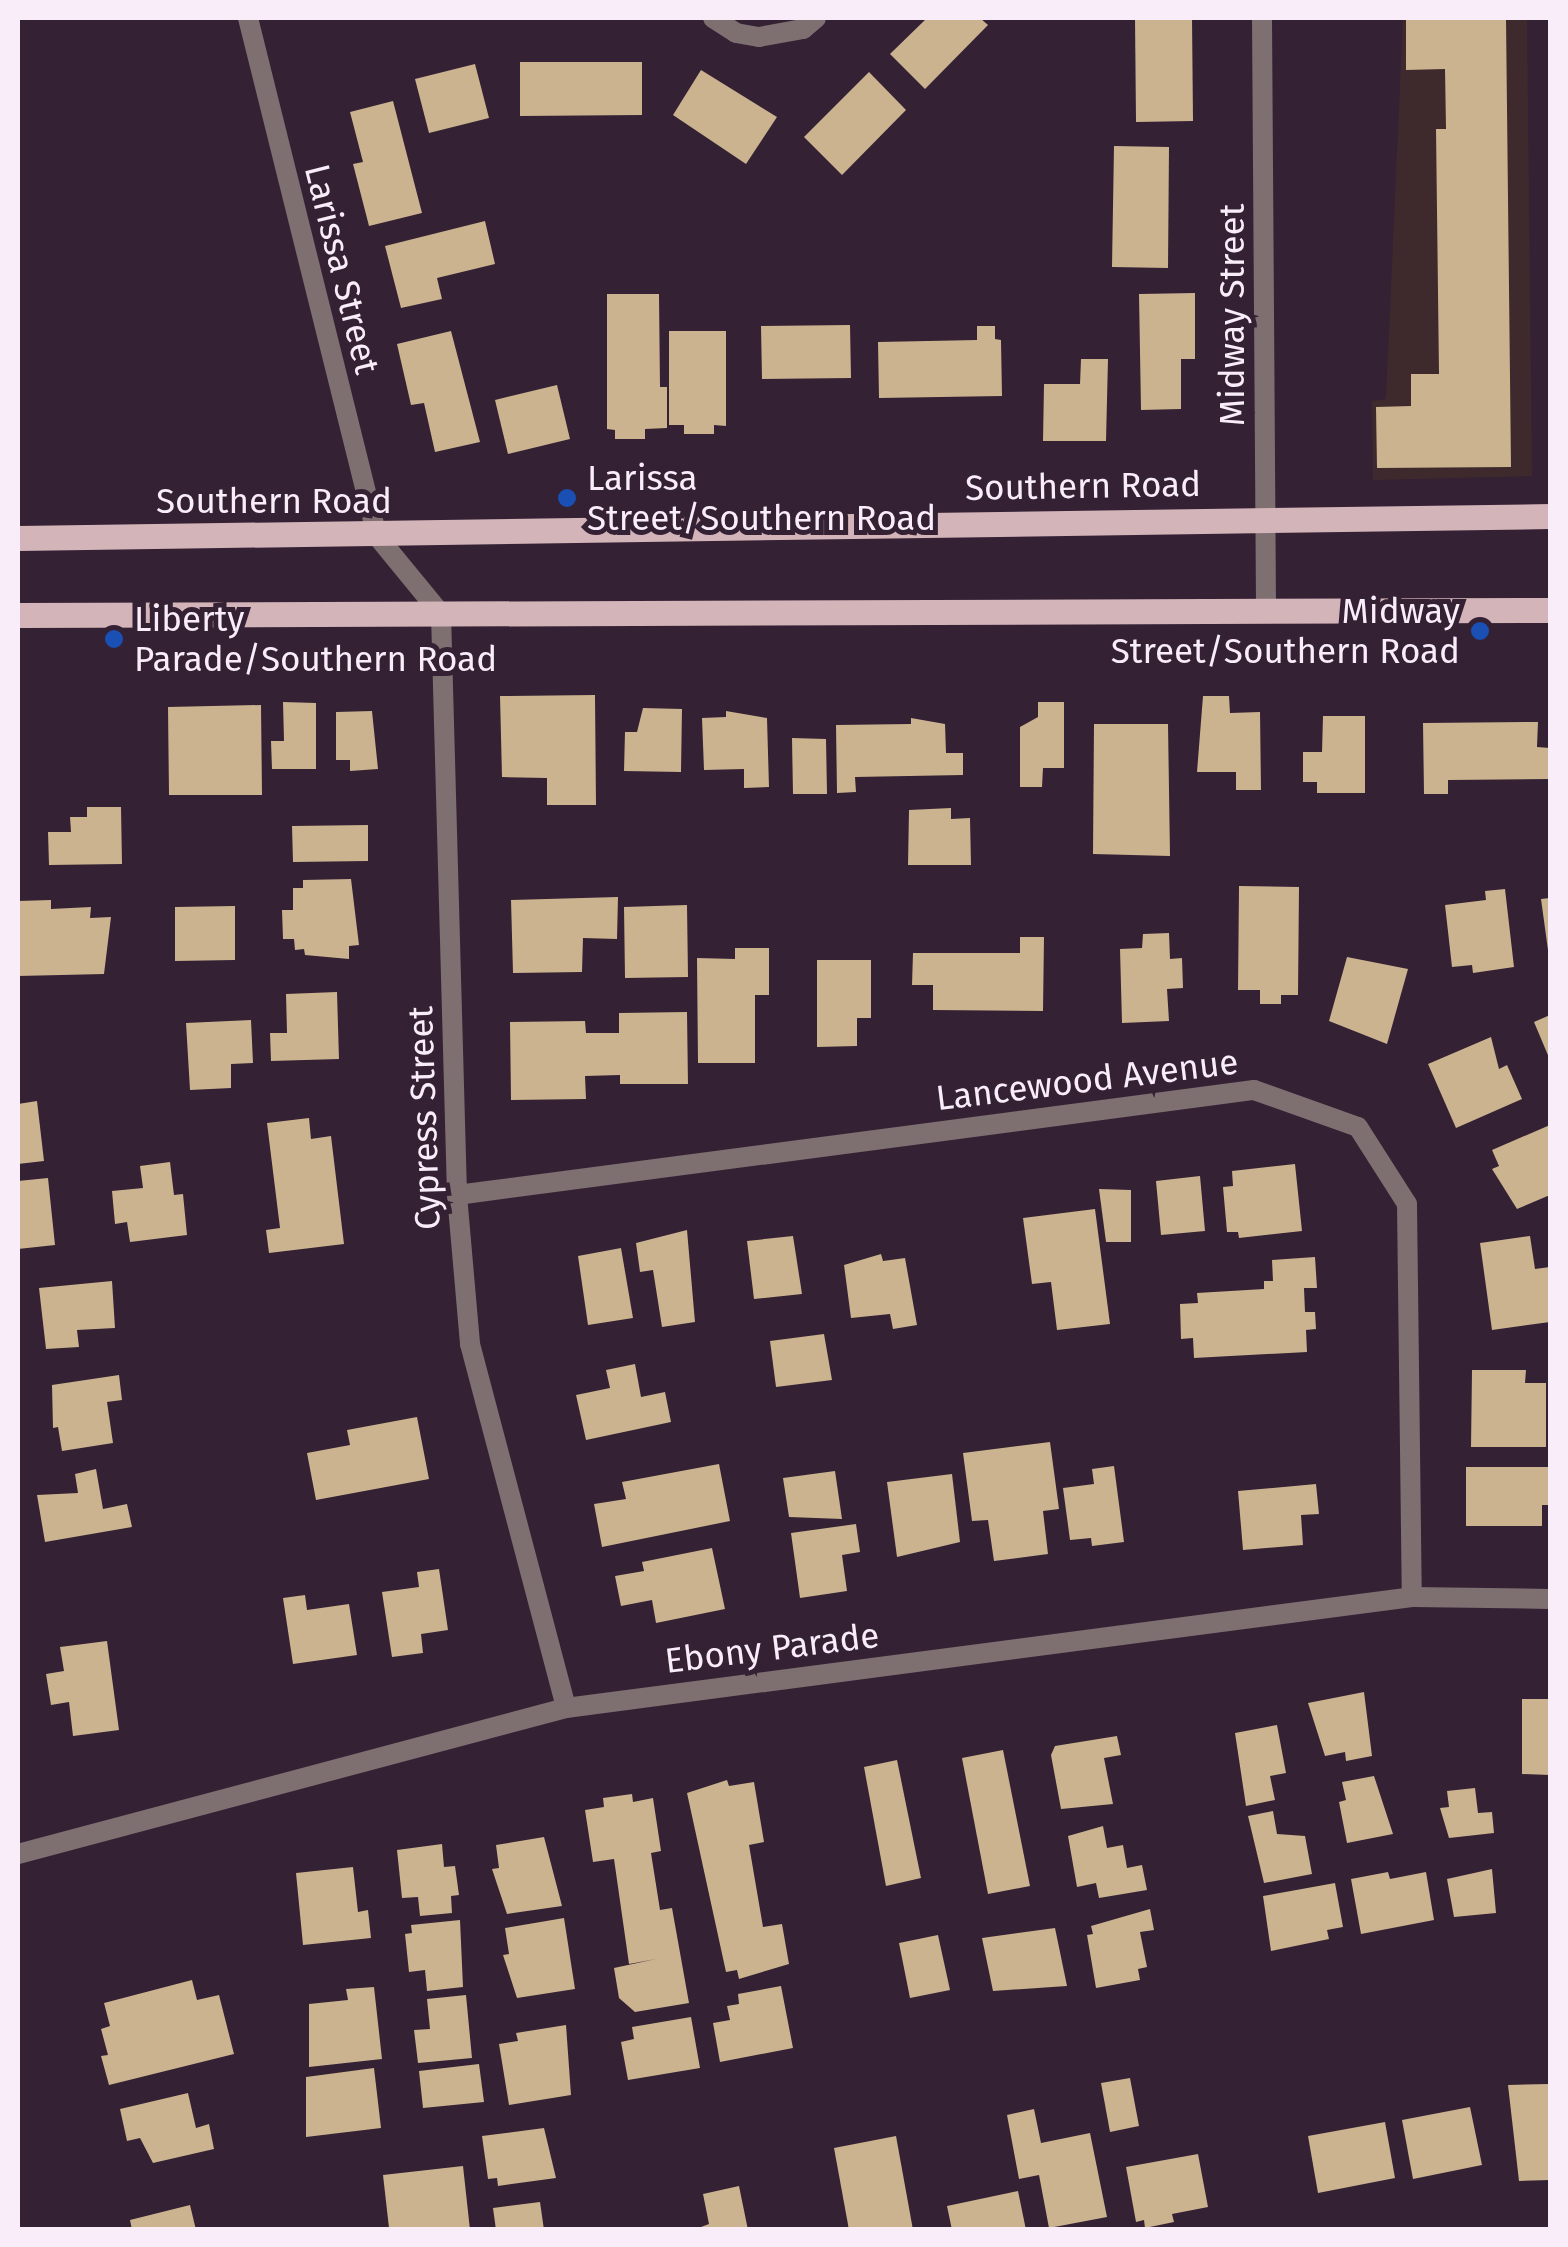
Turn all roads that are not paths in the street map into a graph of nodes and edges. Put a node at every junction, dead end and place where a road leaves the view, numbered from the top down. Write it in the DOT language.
graph roads {
  1 [pos="248,18"];
  2 [pos="714,18"];
  3 [pos="816,18"];
  4 [pos="1262,18"];
  5 [pos="1550,516"];
  6 [pos="1263,518"];
  7 [pos="376,536"];
  8 [pos="18,538"];
  9 [pos="1550,610"];
  10 [pos="1266,612"];
  11 [pos="441,614"];
  12 [pos="18,615"];
  13 [pos="457,1195"];
  14 [pos="1412,1598"];
  15 [pos="1550,1599"];
  16 [pos="566,1708"];
  17 [pos="18,1854"];
  1 -- 7 [label="street, Larissa Street"];
  2 -- 3 [label="street"];
  4 -- 6 [label="street, Midway Street"];
  5 -- 6 [label="main road, Southern Road"];
  6 -- 7 [label="main road, Southern Road"];
  6 -- 10 [label="street, Midway Street"];
  7 -- 8 [label="main road, Southern Road"];
  7 -- 11 [label="street"];
  9 -- 10 [label="main road"];
  10 -- 11 [label="main road"];
  11 -- 12 [label="main road"];
  11 -- 13 [label="street, Cypress Street"];
  13 -- 14 [label="street, Lancewood Avenue"];
  13 -- 16 [label="street, Cypress Street"];
  14 -- 15 [label="street, Ebony Parade"];
  14 -- 16 [label="street, Ebony Parade"];
  16 -- 17 [label="street, Ebony Parade"];
}
